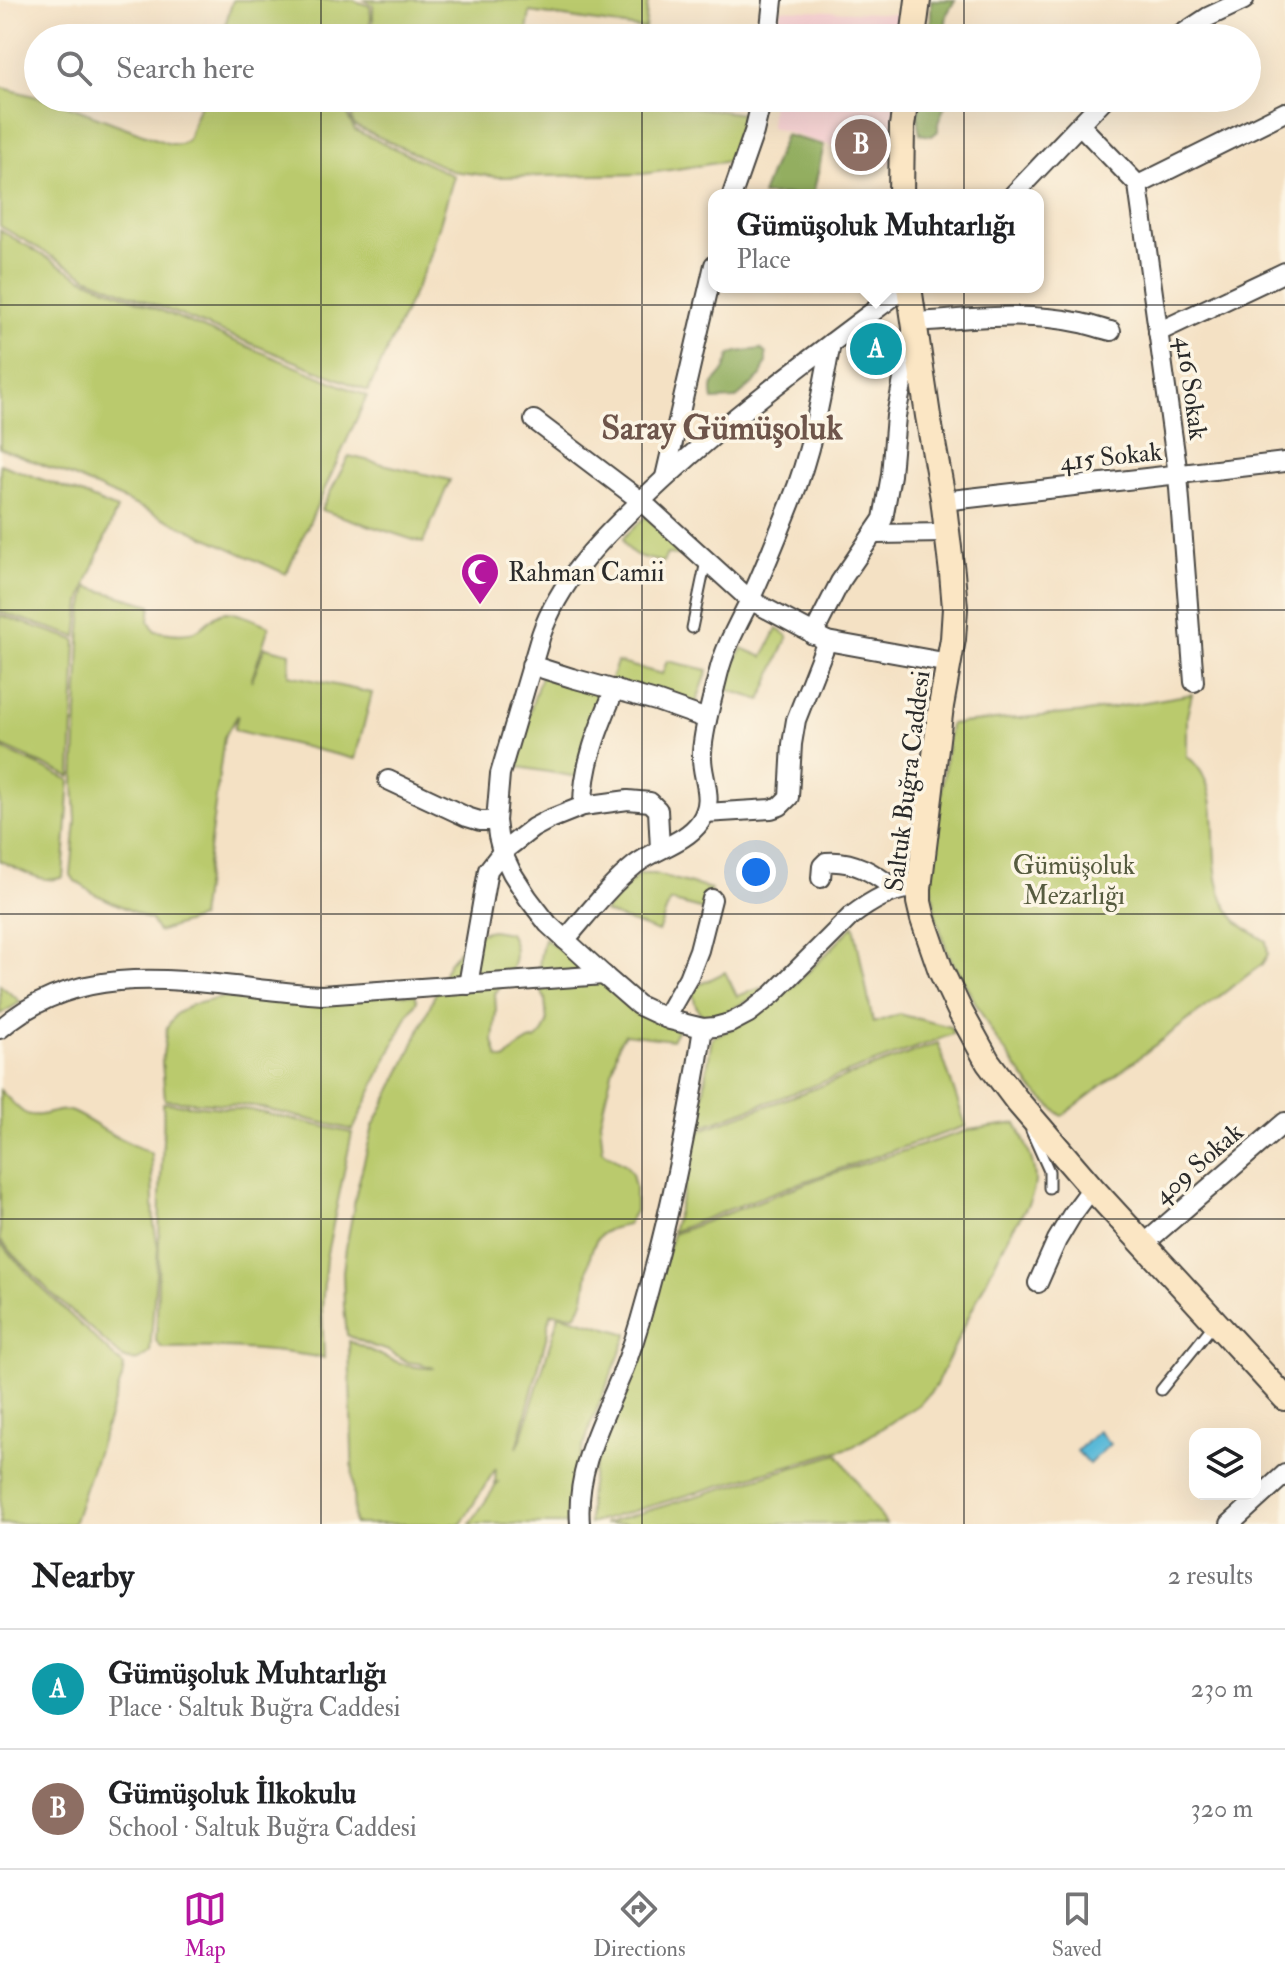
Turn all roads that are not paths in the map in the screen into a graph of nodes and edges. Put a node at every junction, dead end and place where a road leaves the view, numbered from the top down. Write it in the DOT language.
graph roads {
  1 [pos="773,0"];
  2 [pos="918,0"];
  3 [pos="1244,0"];
  4 [pos="770,24"];
  5 [pos="915,24"];
  6 [pos="1197,24"];
  7 [pos="759,112"];
  8 [pos="904,112"];
  9 [pos="1092,112"];
  10 [pos="1285,112"];
  11 [pos="1080,125"];
  12 [pos="1138,185"];
  13 [pos="734,189"];
  14 [pos="901,189"];
  15 [pos="1019,189"];
  16 [pos="1285,272"];
  17 [pos="708,291"];
  18 [pos="899,293"];
  19 [pos="908,293"];
  20 [pos="914,322"];
  21 [pos="1111,331"];
  22 [pos="1158,332"];
  23 [pos="831,343"];
  24 [pos="534,420"];
  25 [pos="1285,462"];
  26 [pos="1178,475"];
  27 [pos="665,477"];
  28 [pos="641,501"];
  29 [pos="943,501"];
  30 [pos="948,533"];
  31 [pos="875,534"];
  32 [pos="706,561"];
  33 [pos="750,600"];
  34 [pos="692,628"];
  35 [pos="820,638"];
  36 [pos="949,663"];
  37 [pos="531,665"];
  38 [pos="1194,682"];
  39 [pos="615,689"];
  40 [pos="707,719"];
  41 [pos="388,780"];
  42 [pos="583,806"];
  43 [pos="705,813"];
  44 [pos="496,821"];
  45 [pos="660,849"];
  46 [pos="502,852"];
  47 [pos="821,878"];
  48 [pos="908,889"];
  49 [pos="712,899"];
  50 [pos="565,940"];
  51 [pos="604,975"];
  52 [pos="468,985"];
  53 [pos="665,1018"];
  54 [pos="703,1028"];
  55 [pos="0,1029"];
  56 [pos="1018,1102"];
  57 [pos="1285,1122"];
  58 [pos="1049,1188"];
  59 [pos="1092,1188"];
  60 [pos="1144,1244"];
  61 [pos="1038,1283"];
  62 [pos="1216,1322"];
  63 [pos="1161,1390"];
  64 [pos="1285,1398"];
  65 [pos="1285,1474"];
  66 [pos="580,1524"];
  67 [pos="1230,1524"];
  1 -- 4 [label="street"];
  2 -- 5 [label="street"];
  3 -- 6 [label="street"];
  7 -- 13 [label="street"];
  8 -- 14 [label="street"];
  9 -- 11 [label="street"];
  10 -- 12 [label="street"];
  11 -- 12 [label="street"];
  11 -- 15 [label="street"];
  12 -- 22 [label="street, 416 Sokak"];
  16 -- 22 [label="street"];
  17 -- 27 [label="street"];
  18 -- 23 [label="street"];
  19 -- 20 [label="street, Saltuk Buğra Caddesi"];
  20 -- 21 [label="street"];
  20 -- 29 [label="street, Saltuk Buğra Caddesi"];
  20 -- 31 [label="street"];
  22 -- 26 [label="street, 416 Sokak"];
  23 -- 27 [label="street"];
  23 -- 33 [label="street"];
  24 -- 28 [label="street"];
  25 -- 26 [label="street, 415 Sokak"];
  26 -- 29 [label="street, 415 Sokak"];
  26 -- 38 [label="street, 416 Sokak"];
  27 -- 28 [label="street"];
  28 -- 32 [label="street"];
  28 -- 37 [label="street"];
  29 -- 30 [label="street, Saltuk Buğra Caddesi"];
  30 -- 31 [label="street"];
  30 -- 36 [label="street, Saltuk Buğra Caddesi"];
  31 -- 35 [label="street"];
  32 -- 33 [label="street"];
  32 -- 34 [label="lane"];
  33 -- 35 [label="street"];
  33 -- 40 [label="street"];
  35 -- 36 [label="street"];
  35 -- 43 [label="street"];
  36 -- 48 [label="street, Saltuk Buğra Caddesi"];
  37 -- 39 [label="street"];
  37 -- 44 [label="street"];
  39 -- 40 [label="street"];
  39 -- 42 [label="street"];
  40 -- 43 [label="street"];
  41 -- 44 [label="street"];
  42 -- 45 [label="street"];
  42 -- 46 [label="street"];
  43 -- 45 [label="street"];
  44 -- 46 [label="street"];
  45 -- 50 [label="street"];
  46 -- 50 [label="street"];
  46 -- 52 [label="street"];
  47 -- 48 [label="street"];
  48 -- 54 [label="street"];
  48 -- 56 [label="street, Saltuk Buğra Caddesi"];
  49 -- 53 [label="street"];
  50 -- 51 [label="street"];
  51 -- 52 [label="street"];
  51 -- 53 [label="street"];
  52 -- 55 [label="street"];
  53 -- 54 [label="street"];
  54 -- 66 [label="street"];
  56 -- 58 [label="lane"];
  56 -- 59 [label="street, Saltuk Buğra Caddesi"];
  57 -- 60 [label="street, 409 Sokak"];
  59 -- 60 [label="street, Saltuk Buğra Caddesi"];
  59 -- 61 [label="street"];
  60 -- 62 [label="street, Saltuk Buğra Caddesi"];
  62 -- 63 [label="lane"];
  62 -- 64 [label="street, Saltuk Buğra Caddesi"];
  65 -- 67 [label="street"];
}
